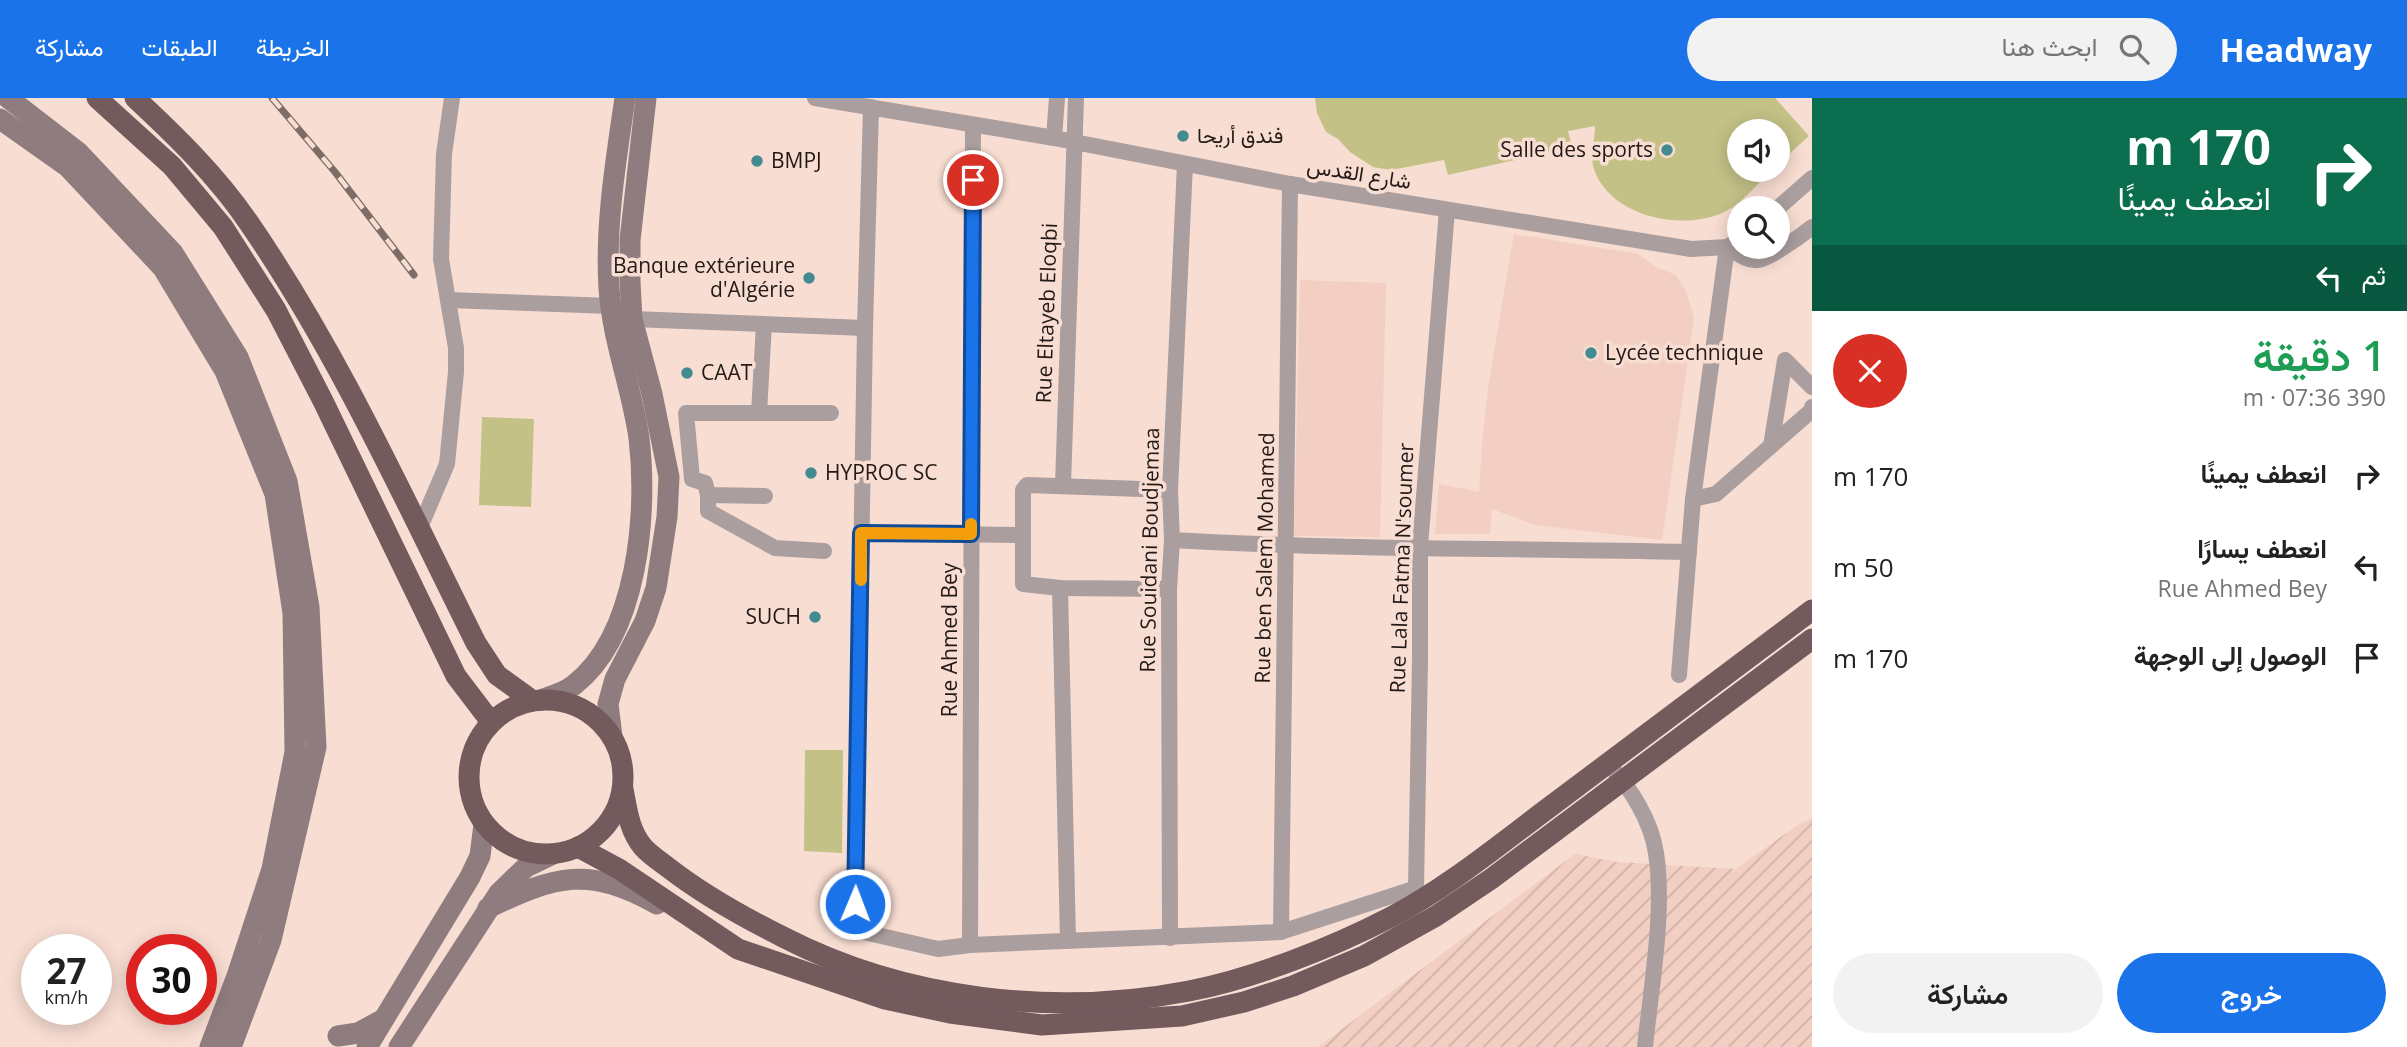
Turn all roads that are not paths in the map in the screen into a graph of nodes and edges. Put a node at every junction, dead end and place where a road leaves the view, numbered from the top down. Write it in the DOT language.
graph roads {
  1 [pos="8,98"];
  2 [pos="96,98"];
  3 [pos="135,98"];
  4 [pos="452,98"];
  5 [pos="625,98"];
  6 [pos="646,98"];
  7 [pos="815,98"];
  8 [pos="1057,98"];
  9 [pos="1076,98"];
  10 [pos="871,107"];
  11 [pos="0,119"];
  12 [pos="973,125"];
  13 [pos="1054,138"];
  14 [pos="1073,142"];
  15 [pos="1185,164"];
  16 [pos="1812,178"];
  17 [pos="1290,184"];
  18 [pos="1790,197"];
  19 [pos="1447,210"];
  20 [pos="1812,228"];
  21 [pos="1727,244"];
  22 [pos="1790,244"];
  23 [pos="1730,259"];
  24 [pos="449,300"];
  25 [pos="611,306"];
  26 [pos="632,319"];
  27 [pos="764,324"];
  28 [pos="865,328"];
  29 [pos="1812,387"];
  30 [pos="652,394"];
  31 [pos="631,402"];
  32 [pos="1812,407"];
  33 [pos="759,413"];
  34 [pos="831,413"];
  35 [pos="1771,446"];
  36 [pos="1063,485"];
  37 [pos="1170,490"];
  38 [pos="708,495"];
  39 [pos="765,496"];
  40 [pos="1693,499"];
  41 [pos="419,530"];
  42 [pos="861,533"];
  43 [pos="971,534"];
  44 [pos="1022,535"];
  45 [pos="1172,540"];
  46 [pos="1286,546"];
  47 [pos="1420,546"];
  48 [pos="824,551"];
  49 [pos="1689,552"];
  50 [pos="1060,588"];
  51 [pos="1169,589"];
  52 [pos="1812,610"];
  53 [pos="1812,639"];
  54 [pos="1679,675"];
  55 [pos="536,700"];
  56 [pos="491,722"];
  57 [pos="611,736"];
  58 [pos="1608,764"];
  59 [pos="1623,780"];
  60 [pos="623,789"];
  61 [pos="484,824"];
  62 [pos="578,847"];
  63 [pos="553,854"];
  64 [pos="488,908"];
  65 [pos="1281,932"];
  66 [pos="1170,938"];
  67 [pos="1068,941"];
  68 [pos="970,945"];
  69 [pos="738,949"];
  70 [pos="237,976"];
  71 [pos="404,984"];
  72 [pos="428,999"];
  73 [pos="248,1001"];
  74 [pos="384,1019"];
  75 [pos="338,1036"];
  76 [pos="404,1043"];
  77 [pos="210,1047"];
  78 [pos="231,1047"];
  79 [pos="367,1047"];
  80 [pos="1645,1047"];
  1 -- 73 [label="main road"];
  2 -- 56 [label="highway"];
  3 -- 41 [label="highway"];
  4 -- 24 [label="street"];
  5 -- 25 [label="main road"];
  6 -- 26 [label="main road"];
  7 -- 10 [label="street, شارع القدس"];
  8 -- 13 [label="street"];
  9 -- 14 [label="street, Rue Eltayeb Eloqbi"];
  10 -- 12 [label="street, شارع القدس"];
  10 -- 28 [label="street"];
  11 -- 70 [label="main road"];
  12 -- 13 [label="street, شارع القدس"];
  12 -- 43 [label="street, Rue Ahmed Bey"];
  13 -- 14 [label="street, شارع القدس"];
  14 -- 15 [label="street, شارع القدس"];
  14 -- 36 [label="street, Rue Eltayeb Eloqbi"];
  15 -- 17 [label="street, شارع القدس"];
  15 -- 37 [label="street, Rue Souidani Boudjemaa"];
  16 -- 18 [label="street"];
  17 -- 19 [label="street, شارع القدس"];
  17 -- 46 [label="street, Rue ben Salem Mohamed"];
  19 -- 21 [label="street, شارع القدس"];
  19 -- 47 [label="street, Rue Lala Fatma N'soumer"];
  20 -- 22 [label="street"];
  23 -- 40 [label="street"];
  24 -- 25 [label="street"];
  24 -- 41 [label="street"];
  25 -- 31 [label="main road"];
  26 -- 27 [label="street"];
  26 -- 30 [label="main road"];
  27 -- 28 [label="street"];
  27 -- 33 [label="street"];
  28 -- 42 [label="street"];
  29 -- 35 [label="street"];
  30 -- 31 [label="main road"];
  30 -- 57 [label="main road"];
  31 -- 55 [label="main road"];
  32 -- 35 [label="street"];
  33 -- 34 [label="street"];
  33 -- 38 [label="street"];
  35 -- 40 [label="street"];
  36 -- 37 [label="street"];
  36 -- 44 [label="street"];
  37 -- 45 [label="street, Rue Souidani Boudjemaa"];
  38 -- 39 [label="street"];
  38 -- 48 [label="street"];
  40 -- 49 [label="street"];
  41 -- 55 [label="highway"];
  42 -- 43 [label="street"];
  42 -- 68 [label="street"];
  43 -- 44 [label="street"];
  43 -- 68 [label="street, Rue Ahmed Bey"];
  44 -- 50 [label="street"];
  45 -- 46 [label="street"];
  45 -- 51 [label="street, Rue Souidani Boudjemaa"];
  46 -- 47 [label="street"];
  46 -- 65 [label="street, Rue ben Salem Mohamed"];
  47 -- 49 [label="street"];
  47 -- 65 [label="street, Rue Lala Fatma N'soumer"];
  49 -- 54 [label="street"];
  50 -- 51 [label="street"];
  50 -- 67 [label="street"];
  51 -- 66 [label="street, Rue Souidani Boudjemaa"];
  52 -- 58 [label="highway"];
  53 -- 59 [label="highway"];
  55 -- 56 [label="highway"];
  55 -- 57 [label="highway"];
  56 -- 61 [label="highway"];
  57 -- 60 [label="highway"];
  58 -- 59 [label="street"];
  58 -- 60 [label="highway"];
  59 -- 69 [label="highway"];
  59 -- 80 [label="street"];
  60 -- 62 [label="highway"];
  61 -- 63 [label="highway"];
  61 -- 71 [label="main road"];
  62 -- 63 [label="highway"];
  62 -- 69 [label="highway"];
  63 -- 64 [label="main road"];
  64 -- 69 [label="main road"];
  64 -- 72 [label="main road"];
  65 -- 66 [label="street"];
  66 -- 67 [label="street"];
  67 -- 68 [label="street"];
  70 -- 73 [label="main road"];
  70 -- 77 [label="main road"];
  71 -- 72 [label="main road"];
  71 -- 74 [label="main road"];
  72 -- 76 [label="main road"];
  73 -- 78 [label="main road"];
  74 -- 75 [label="main road"];
  74 -- 79 [label="main road"];
}
